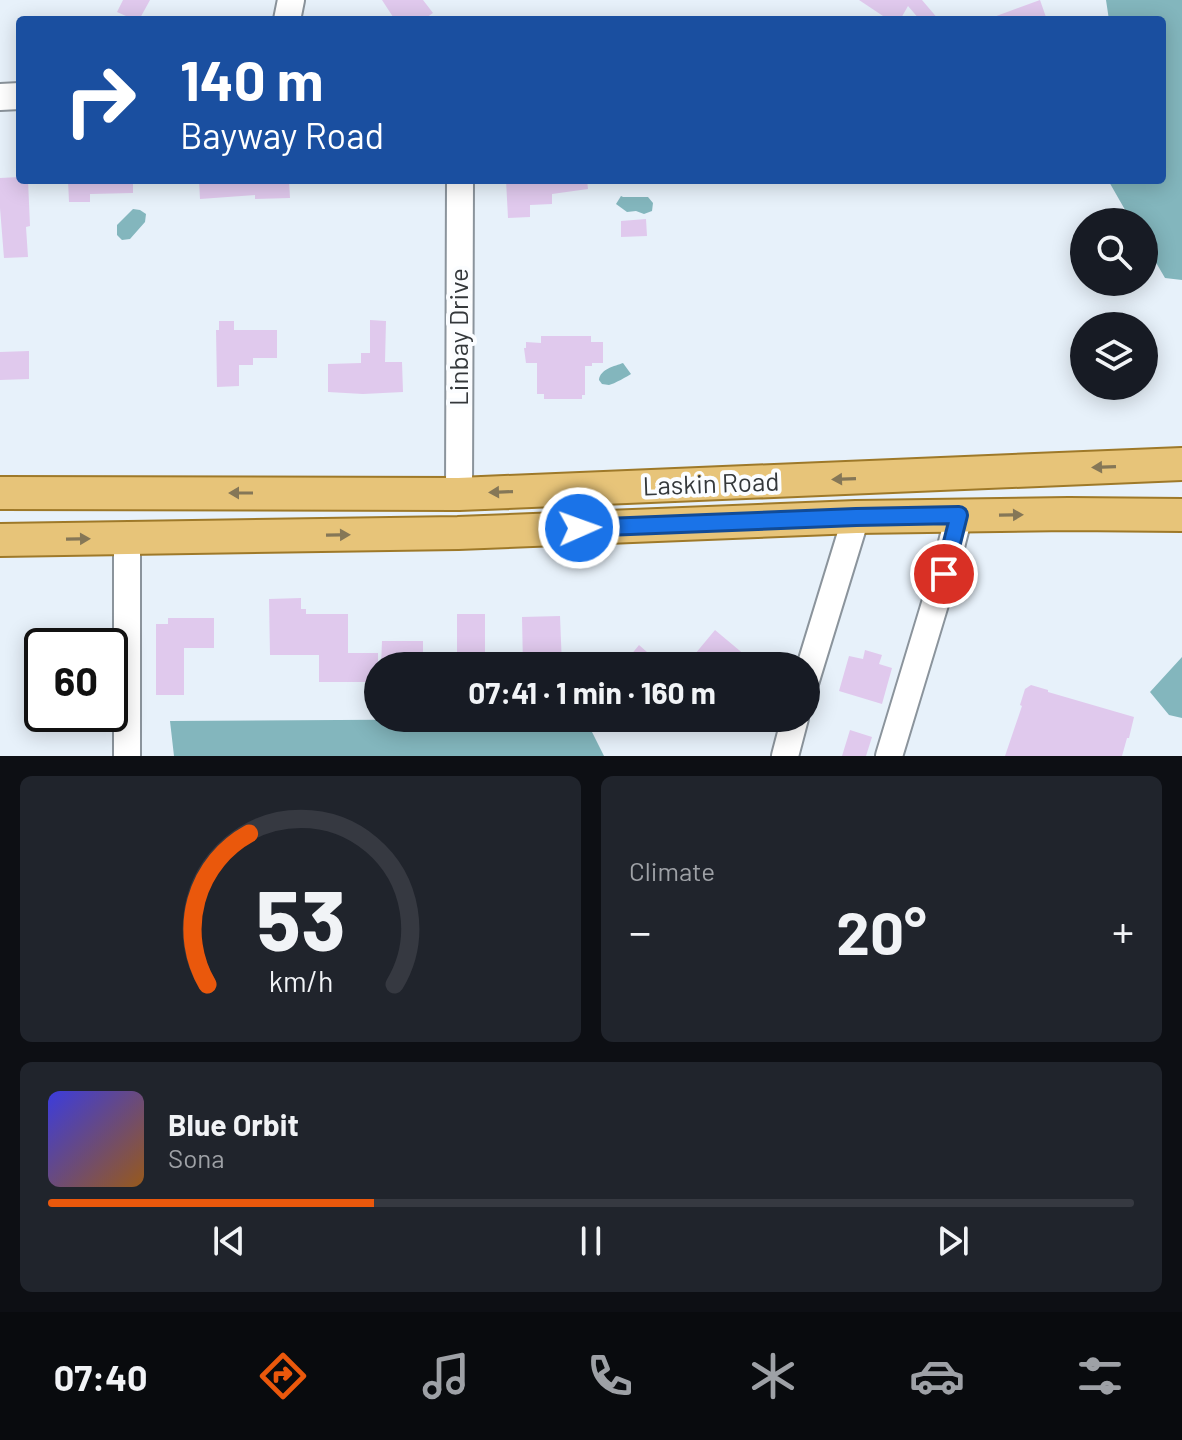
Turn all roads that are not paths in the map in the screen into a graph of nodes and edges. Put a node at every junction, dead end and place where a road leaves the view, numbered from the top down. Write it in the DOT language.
graph roads {
  1 [pos="460,184"];
  2 [pos="1182,464"];
  3 [pos="0,493"];
  4 [pos="459,494"];
  5 [pos="959,515"];
  6 [pos="1182,515"];
  7 [pos="856,517"];
  8 [pos="127,538"];
  9 [pos="0,540"];
  10 [pos="815,652"];
  11 [pos="791,732"];
  12 [pos="127,756"];
  13 [pos="785,756"];
  14 [pos="889,756"];
  1 -- 4 [label="street, Linbay Drive"];
  2 -- 4 [label="main road, Laskin Road, one-way"];
  4 -- 3 [label="main road, Laskin Road, one-way"];
  5 -- 6 [label="main road, Laskin Road, one-way"];
  5 -- 7 [label="main road, Laskin Road"];
  5 -- 14 [label="street"];
  8 -- 7 [label="main road, Laskin Road, one-way"];
  7 -- 10 [label="street"];
  9 -- 8 [label="main road, Laskin Road, one-way"];
  8 -- 12 [label="street"];
  11 -- 13 [label="street"];
}
